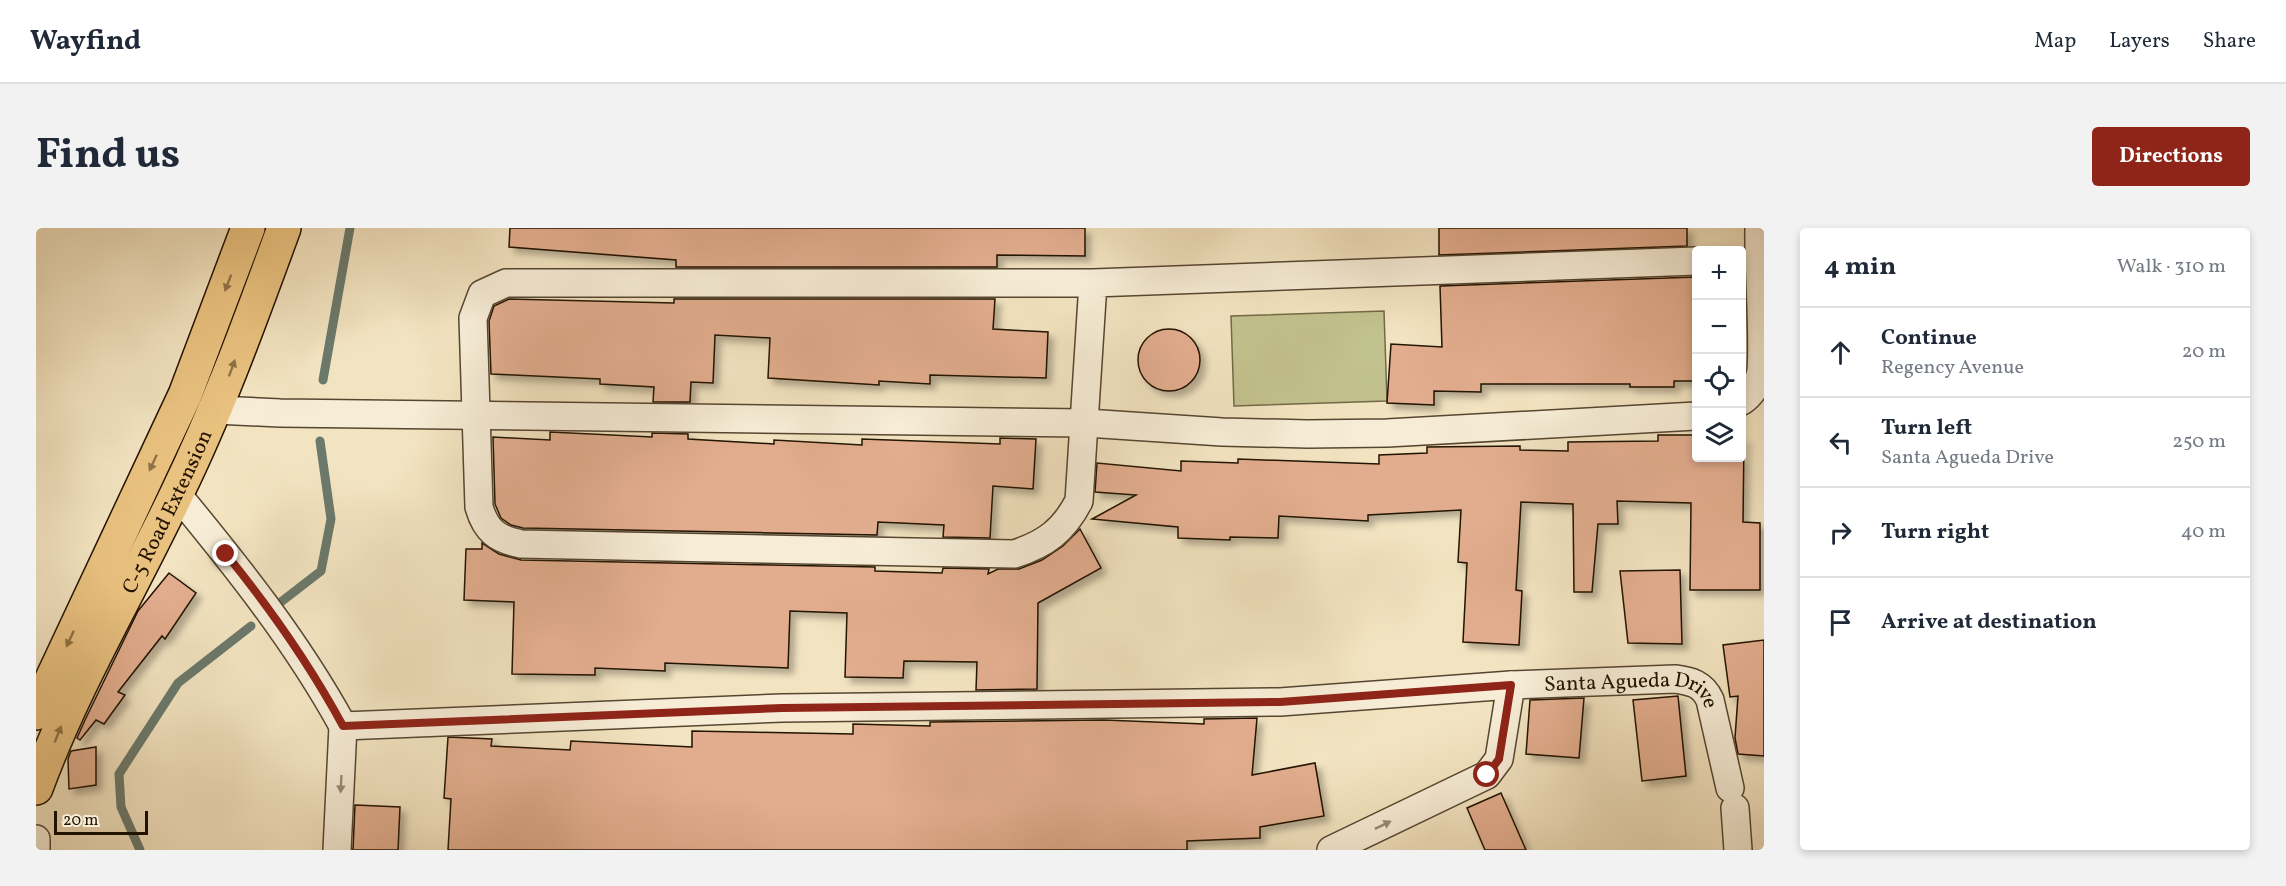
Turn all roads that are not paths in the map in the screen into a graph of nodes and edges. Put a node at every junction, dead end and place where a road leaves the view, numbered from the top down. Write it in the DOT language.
graph roads {
  1 [pos="249,228"];
  2 [pos="284,228"];
  3 [pos="1759,228"];
  4 [pos="1750,259"];
  5 [pos="1692,261"];
  6 [pos="1093,283"];
  7 [pos="1746,398"];
  8 [pos="216,410"];
  9 [pos="478,416"];
  10 [pos="1692,416"];
  11 [pos="1086,423"];
  12 [pos="177,495"];
  13 [pos="1511,685"];
  14 [pos="36,712"];
  15 [pos="343,726"];
  16 [pos="36,787"];
  17 [pos="36,796"];
  18 [pos="36,839"];
  19 [pos="36,850"];
  20 [pos="338,850"];
  21 [pos="1331,850"];
  22 [pos="1738,850"];
  1 -- 14 [label="main road, C-5 Road Extension, one-way"];
  8 -- 2 [label="main road, C-5 Road Extension, one-way"];
  3 -- 4 [label="street"];
  4 -- 7 [label="street"];
  5 -- 6 [label="street"];
  6 -- 9 [label="street"];
  6 -- 11 [label="street"];
  8 -- 9 [label="street"];
  8 -- 12 [label="main road, C-5 Road Extension"];
  9 -- 11 [label="street"];
  9 -- 11 [label="street"];
  10 -- 11 [label="street"];
  12 -- 15 [label="street"];
  16 -- 12 [label="main road, C-5 Road Extension, one-way"];
  13 -- 15 [label="street, Santa Agueda Drive"];
  21 -- 13 [label="street, one-way"];
  13 -- 22 [label="street, Santa Agueda Drive"];
  15 -- 20 [label="street, one-way"];
  16 -- 17 [label="street"];
  18 -- 19 [label="street"];
}
